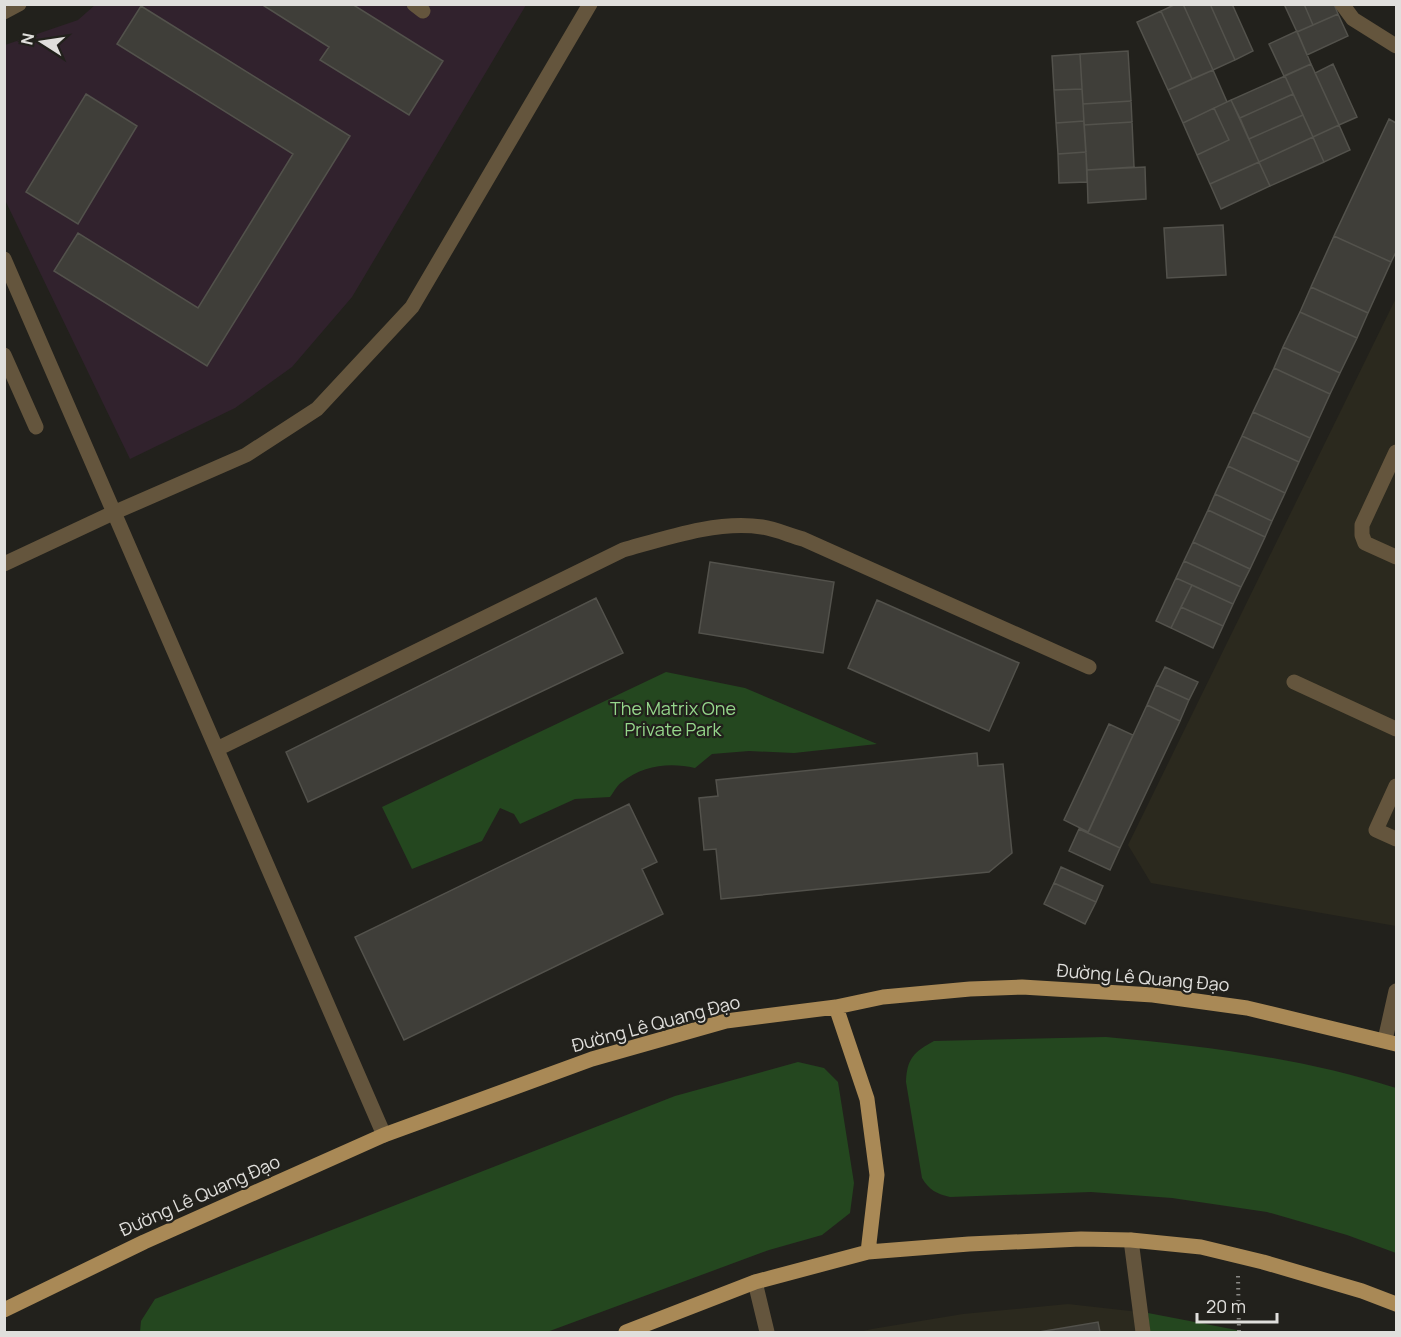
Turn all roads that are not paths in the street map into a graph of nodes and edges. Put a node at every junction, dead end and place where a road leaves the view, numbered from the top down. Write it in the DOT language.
graph roads {
  1 [pos="19,4"];
  2 [pos="590,4"];
  3 [pos="1342,4"];
  4 [pos="4,12"];
  5 [pos="1396,46"];
  6 [pos="4,258"];
  7 [pos="4,355"];
  8 [pos="36,427"];
  9 [pos="1396,452"];
  10 [pos="113,513"];
  11 [pos="1396,557"];
  12 [pos="4,564"];
  13 [pos="1089,667"];
  14 [pos="1294,681"];
  15 [pos="1396,729"];
  16 [pos="217,749"];
  17 [pos="1396,786"];
  18 [pos="1396,839"];
  19 [pos="1396,992"];
  20 [pos="836,1007"];
  21 [pos="1391,1042"];
  22 [pos="384,1135"];
  23 [pos="1131,1240"];
  24 [pos="868,1252"];
  25 [pos="755,1282"];
  26 [pos="1396,1304"];
  27 [pos="4,1310"];
  28 [pos="626,1332"];
  29 [pos="766,1332"];
  30 [pos="1143,1332"];
  1 -- 4 [label="street"];
  2 -- 10 [label="street"];
  3 -- 5 [label="street"];
  6 -- 10 [label="street"];
  7 -- 8 [label="street"];
  9 -- 11 [label="street"];
  10 -- 12 [label="street"];
  10 -- 16 [label="street"];
  13 -- 16 [label="street"];
  14 -- 15 [label="street"];
  16 -- 22 [label="street"];
  17 -- 18 [label="street"];
  19 -- 21 [label="street"];
  20 -- 21 [label="main road, Đường Lê Quang Đạo"];
  20 -- 22 [label="main road, Đường Lê Quang Đạo"];
  20 -- 24 [label="main road"];
  22 -- 27 [label="main road, Đường Lê Quang Đạo"];
  23 -- 24 [label="main road"];
  23 -- 26 [label="main road"];
  23 -- 30 [label="street"];
  24 -- 25 [label="main road"];
  25 -- 28 [label="main road"];
  25 -- 29 [label="street"];
}
